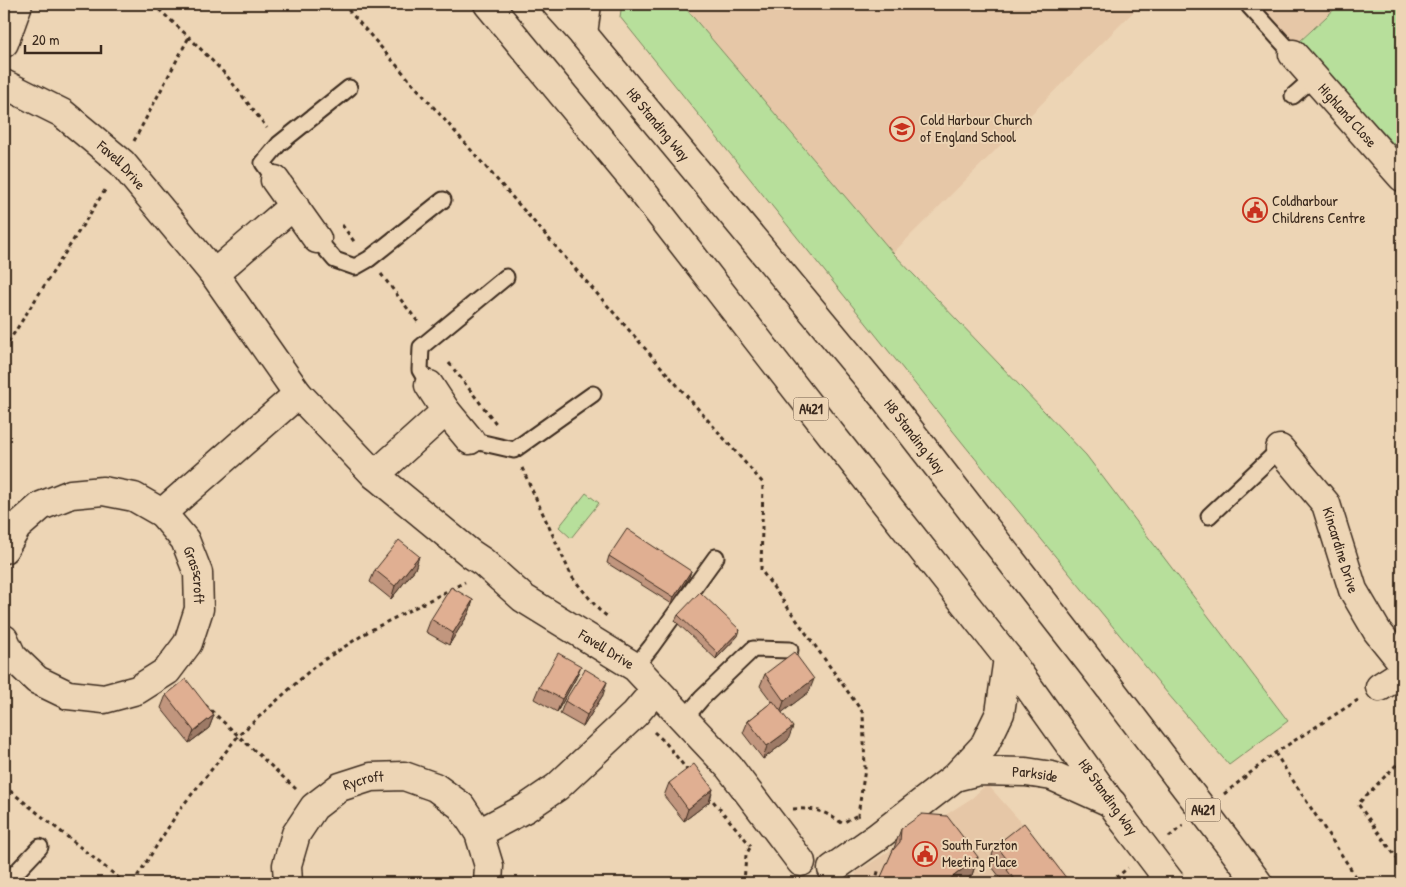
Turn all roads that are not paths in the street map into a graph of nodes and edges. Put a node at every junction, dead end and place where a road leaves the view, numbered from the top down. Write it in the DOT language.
graph roads {
  1 [pos="18,4"];
  2 [pos="488,4"];
  3 [pos="556,4"];
  4 [pos="587,4"];
  5 [pos="1252,4"];
  6 [pos="583,34"];
  7 [pos="4,43"];
  8 [pos="1293,54"];
  9 [pos="1313,78"];
  10 [pos="4,84"];
  11 [pos="349,88"];
  12 [pos="1293,96"];
  13 [pos="1402,177"];
  14 [pos="275,180"];
  15 [pos="443,200"];
  16 [pos="294,205"];
  17 [pos="317,239"];
  18 [pos="214,274"];
  19 [pos="506,277"];
  20 [pos="429,385"];
  21 [pos="298,394"];
  22 [pos="593,394"];
  23 [pos="446,411"];
  24 [pos="470,440"];
  25 [pos="1280,449"];
  26 [pos="376,475"];
  27 [pos="162,514"];
  28 [pos="1209,516"];
  29 [pos="4,549"];
  30 [pos="716,558"];
  31 [pos="790,650"];
  32 [pos="6,653"];
  33 [pos="1008,658"];
  34 [pos="1402,662"];
  35 [pos="635,667"];
  36 [pos="656,689"];
  37 [pos="684,719"];
  38 [pos="955,777"];
  39 [pos="1118,812"];
  40 [pos="479,833"];
  41 [pos="40,847"];
  42 [pos="796,872"];
  43 [pos="833,876"];
  44 [pos="6,883"];
  45 [pos="288,883"];
  46 [pos="488,883"];
  47 [pos="1171,883"];
  48 [pos="1258,883"];
  1 -- 7 [label="main road"];
  2 -- 33 [label="main road, H8 Standing Way / A421"];
  3 -- 6 [label="main road, H8 Standing Way / A421"];
  4 -- 6 [label="main road"];
  5 -- 8 [label="lane"];
  6 -- 48 [label="main road, H8 Standing Way / A421, bridge"];
  8 -- 9 [label="main road, Highland Close"];
  9 -- 12 [label="lane"];
  9 -- 13 [label="main road, Highland Close"];
  10 -- 18 [label="main road, Favell Drive"];
  11 -- 14 [label="lane"];
  14 -- 16 [label="main road"];
  15 -- 17 [label="lane"];
  16 -- 17 [label="main road"];
  16 -- 18 [label="main road"];
  18 -- 21 [label="main road, Favell Drive"];
  19 -- 20 [label="lane"];
  20 -- 23 [label="main road"];
  21 -- 26 [label="main road, Favell Drive"];
  21 -- 27 [label="main road"];
  22 -- 24 [label="lane"];
  23 -- 24 [label="main road"];
  23 -- 26 [label="main road"];
  25 -- 28 [label="lane, Kincardine Drive"];
  25 -- 34 [label="main road, Kincardine Drive"];
  26 -- 35 [label="main road, Favell Drive"];
  27 -- 29 [label="main road, Grasscroft"];
  27 -- 32 [label="main road, Grasscroft"];
  30 -- 35 [label="lane"];
  31 -- 37 [label="lane"];
  33 -- 38 [label="main road, Parkside"];
  33 -- 39 [label="main road, H8 Standing Way / A421"];
  35 -- 36 [label="main road, Favell Drive"];
  36 -- 37 [label="main road, Favell Drive"];
  36 -- 40 [label="main road"];
  37 -- 42 [label="main road, Favell Drive"];
  38 -- 39 [label="main road, Parkside"];
  38 -- 43 [label="main road, Parkside"];
  39 -- 47 [label="main road, H8 Standing Way / A421, bridge"];
  40 -- 45 [label="main road, Rycroft"];
  40 -- 46 [label="main road, Rycroft"];
  41 -- 44 [label="lane"];
  42 -- 43 [label="main road"];
}
